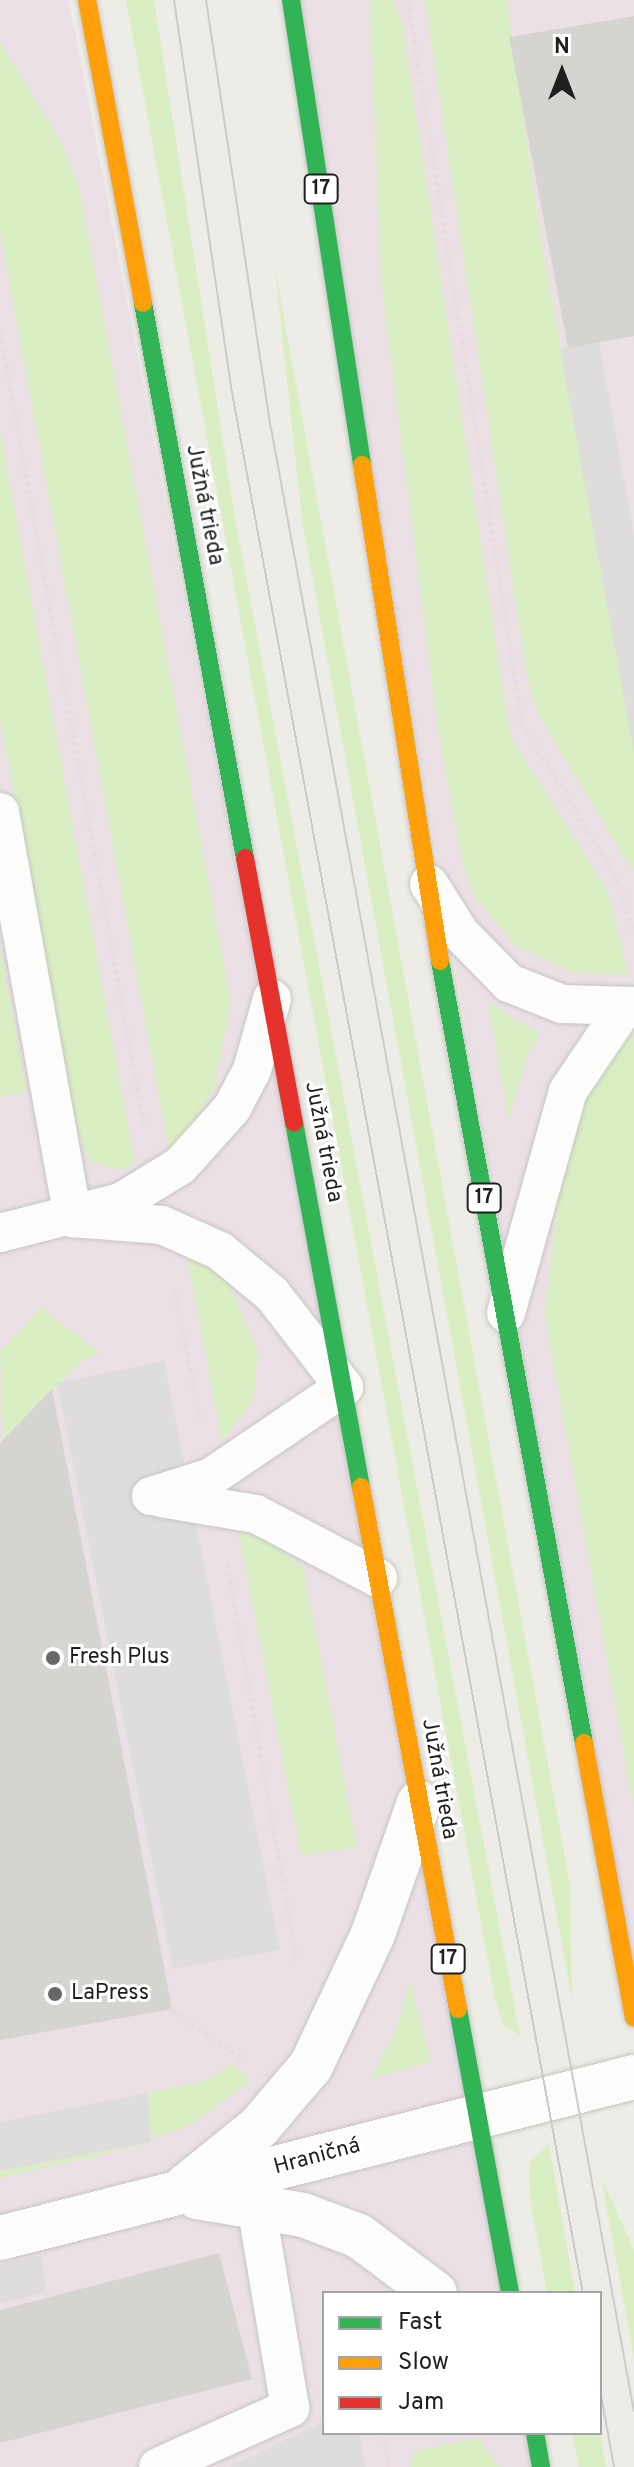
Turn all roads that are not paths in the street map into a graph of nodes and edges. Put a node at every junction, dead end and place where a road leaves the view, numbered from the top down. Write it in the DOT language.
graph roads {
  1 [pos="87,0"];
  2 [pos="291,0"];
  3 [pos="0,812"];
  4 [pos="424,875"];
  5 [pos="272,999"];
  6 [pos="629,1007"];
  7 [pos="73,1218"];
  8 [pos="0,1233"];
  9 [pos="506,1313"];
  10 [pos="344,1387"];
  11 [pos="378,1578"];
  12 [pos="419,1803"];
  13 [pos="634,2017"];
  14 [pos="634,2077"];
  15 [pos="478,2114"];
  16 [pos="175,2195"];
  17 [pos="256,2205"];
  18 [pos="0,2238"];
  19 [pos="432,2291"];
  20 [pos="510,2291"];
  21 [pos="535,2435"];
  22 [pos="158,2467"];
  23 [pos="541,2467"];
  1 -- 5 [label="main road, Južná trieda / 17"];
  2 -- 4 [label="main road, 17"];
  3 -- 7 [label="lane"];
  4 -- 6 [label="lane"];
  4 -- 9 [label="main road, 17"];
  5 -- 7 [label="lane"];
  5 -- 10 [label="main road, Južná trieda / 17"];
  6 -- 9 [label="lane"];
  7 -- 8 [label="lane"];
  7 -- 10 [label="lane"];
  9 -- 13 [label="main road, 17"];
  10 -- 11 [label="main road, Južná trieda / 17"];
  10 -- 11 [label="lane"];
  11 -- 12 [label="main road, Južná trieda / 17"];
  12 -- 15 [label="main road, Južná trieda / 17"];
  12 -- 16 [label="street"];
  14 -- 15 [label="street, Hraničná"];
  15 -- 16 [label="street, Hraničná"];
  15 -- 20 [label="main road, Južná trieda / 17"];
  16 -- 17 [label="street"];
  16 -- 18 [label="street, Hraničná"];
  17 -- 19 [label="street"];
  17 -- 22 [label="lane"];
  21 -- 23 [label="main road"];
}
